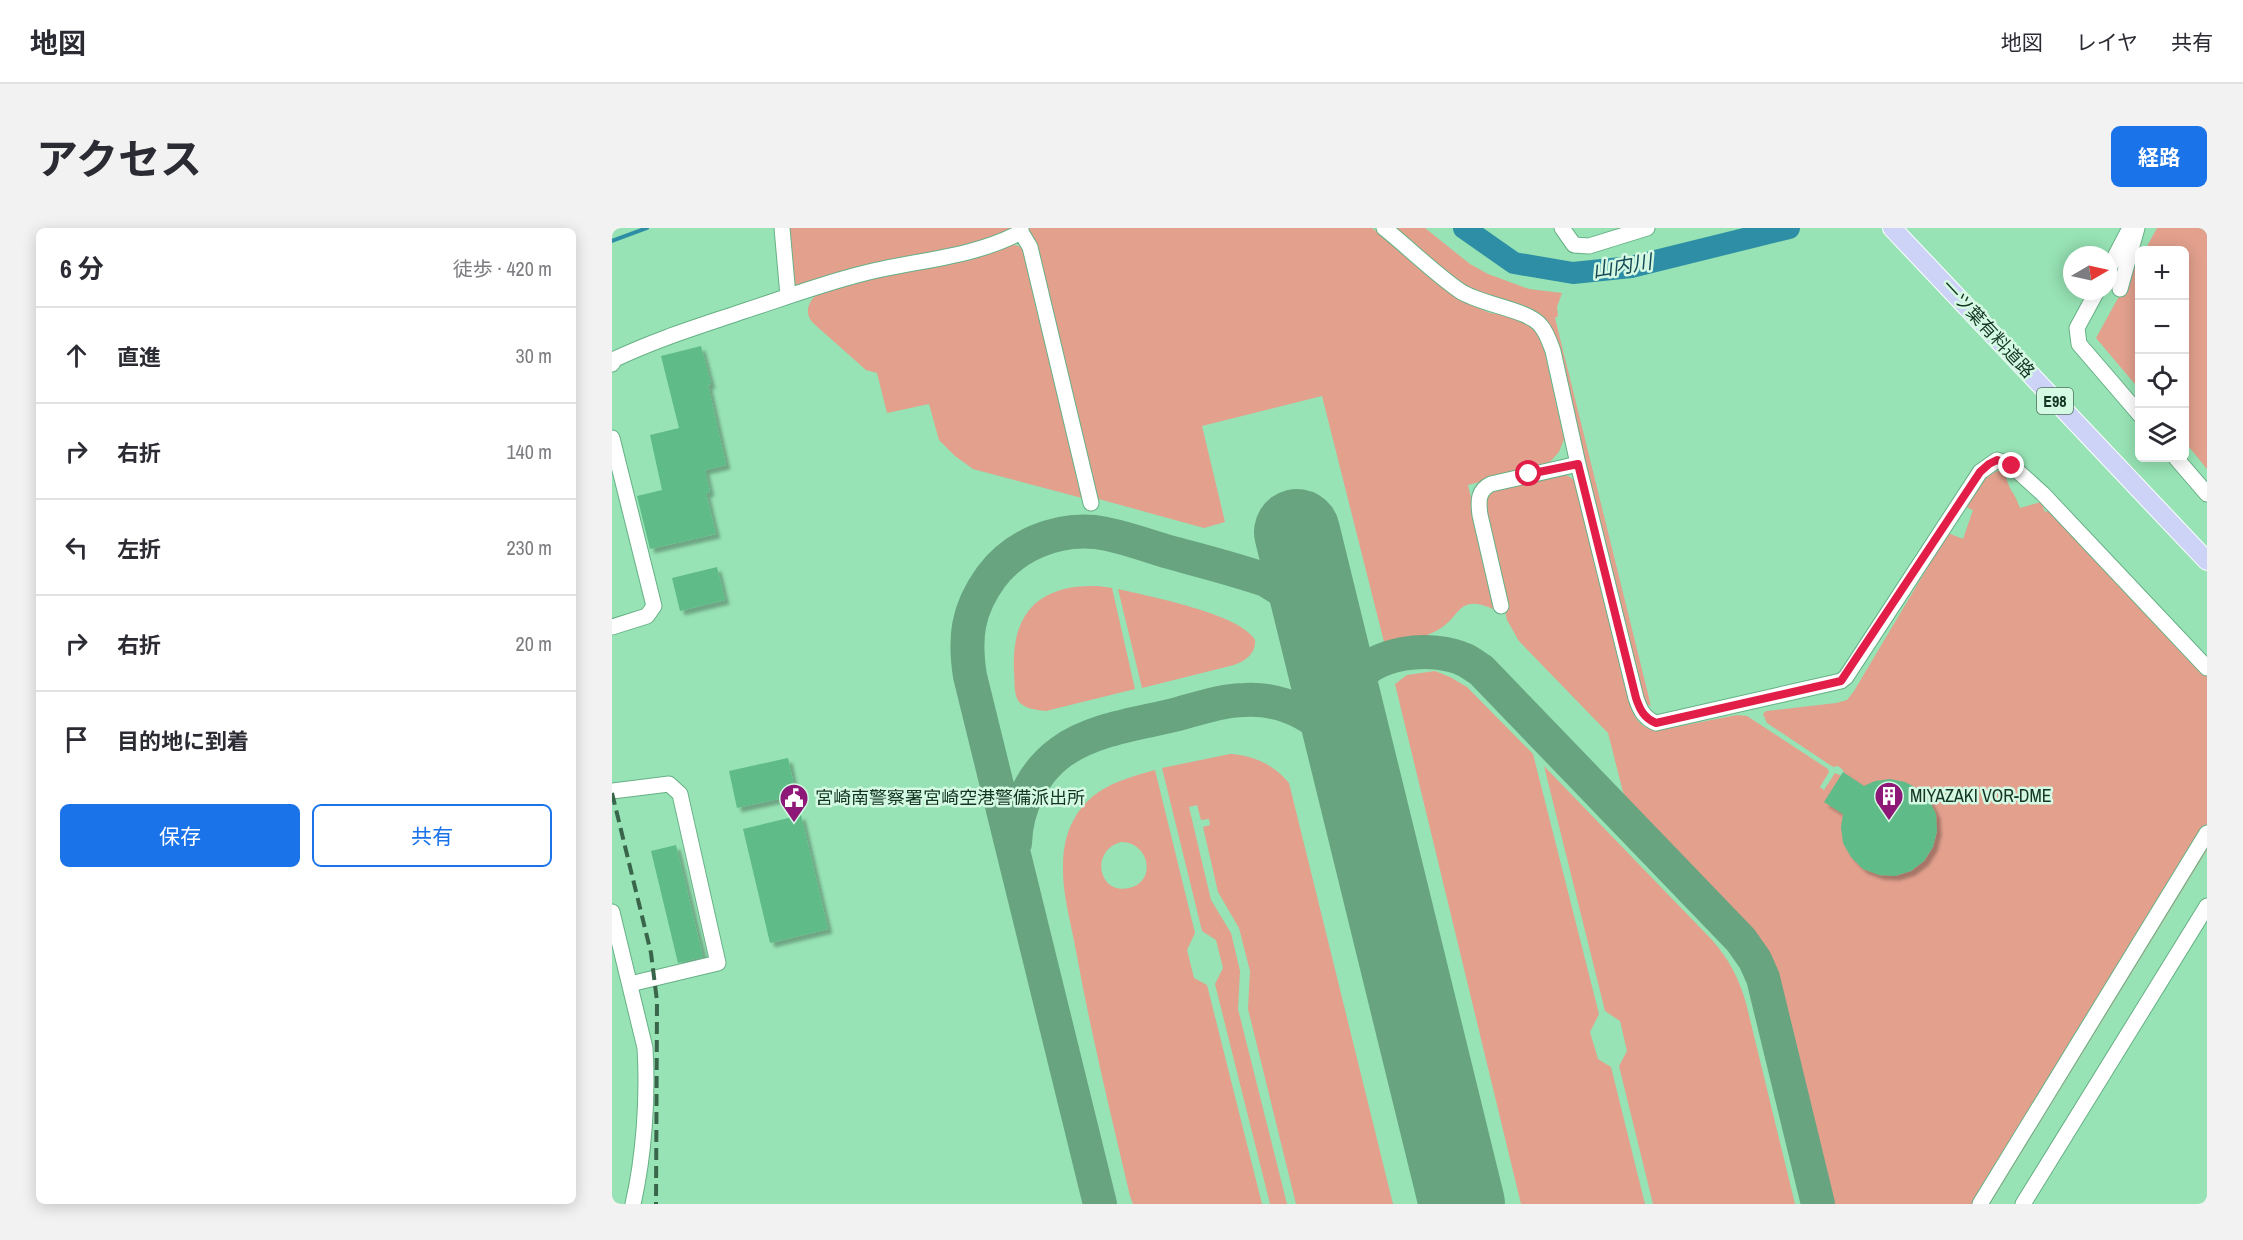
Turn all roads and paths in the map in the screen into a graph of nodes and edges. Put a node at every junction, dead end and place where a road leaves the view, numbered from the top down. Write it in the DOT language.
graph roads {
  1 [pos="782,228"];
  2 [pos="1384,228"];
  3 [pos="1562,228"];
  4 [pos="1647,228"];
  5 [pos="2137,228"];
  6 [pos="1021,230"];
  7 [pos="2128,233"];
  8 [pos="1898,234"];
  9 [pos="2117,253"];
  10 [pos="2120,289"];
  11 [pos="788,296"];
  12 [pos="2092,300"];
  13 [pos="612,364"];
  14 [pos="2135,410"];
  15 [pos="612,438"];
  16 [pos="2179,462"];
  17 [pos="1578,464"];
  18 [pos="2207,494"];
  19 [pos="1091,503"];
  20 [pos="2207,561"];
  21 [pos="1502,606"];
  22 [pos="612,627"];
  23 [pos="2207,668"];
  24 [pos="612,791"];
  25 [pos="2207,833"];
  26 [pos="2207,906"];
  27 [pos="612,912"];
  28 [pos="630,984"];
  29 [pos="633,1204"];
  30 [pos="1980,1204"];
  31 [pos="2023,1204"];
  1 -- 11 [label="street"];
  2 -- 17 [label="street"];
  3 -- 4 [label="street"];
  5 -- 10 [label="street"];
  6 -- 11 [label="street"];
  6 -- 19 [label="street"];
  7 -- 9 [label="street"];
  8 -- 20 [label="main road, 一ツ葉有料道路 / E98"];
  11 -- 13 [label="street"];
  12 -- 14 [label="street"];
  15 -- 22 [label="street"];
  16 -- 18 [label="street"];
  17 -- 21 [label="street"];
  17 -- 23 [label="street"];
  24 -- 28 [label="street"];
  25 -- 30 [label="street"];
  26 -- 31 [label="street"];
  27 -- 28 [label="street"];
  28 -- 29 [label="street"];
}
